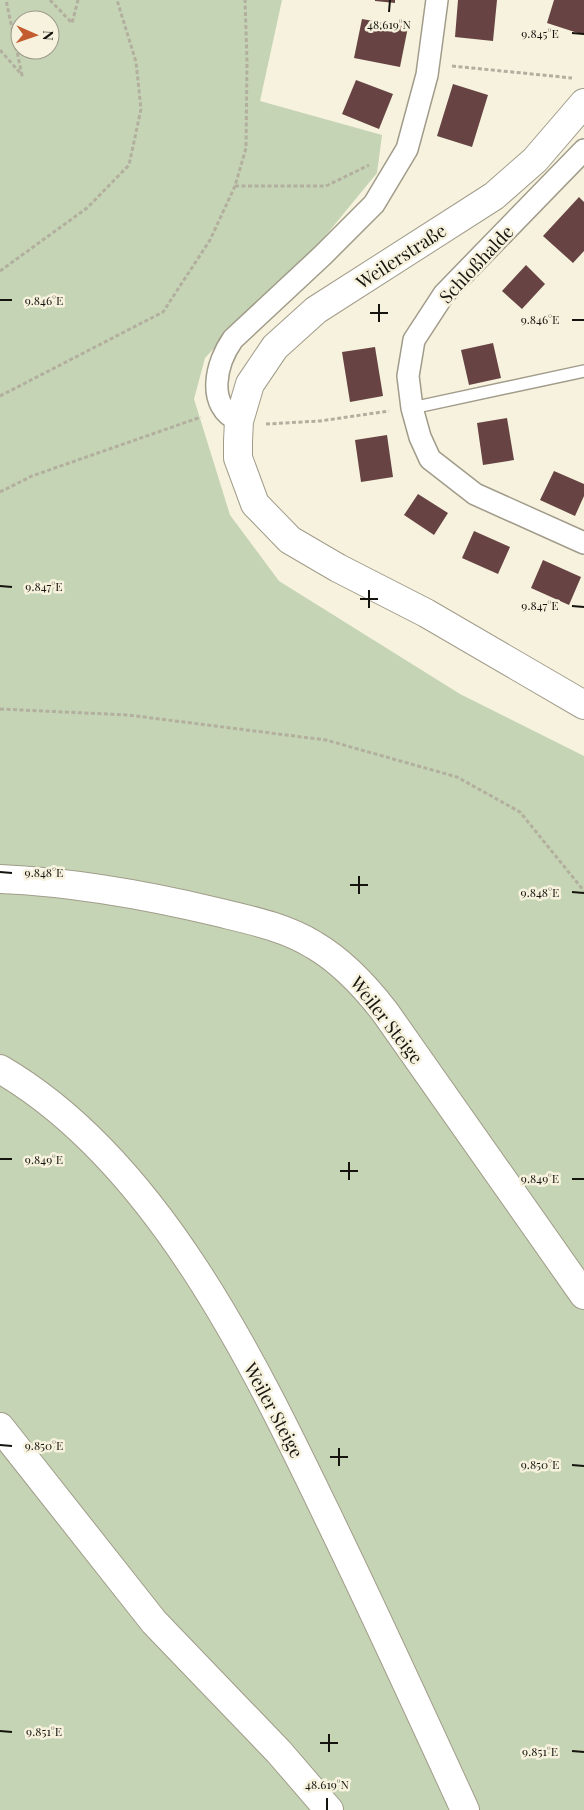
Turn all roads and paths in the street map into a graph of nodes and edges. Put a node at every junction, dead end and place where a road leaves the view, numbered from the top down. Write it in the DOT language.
graph roads {
  1 [pos="6,0"];
  2 [pos="50,0"];
  3 [pos="78,0"];
  4 [pos="117,0"];
  5 [pos="244,0"];
  6 [pos="437,0"];
  7 [pos="0,50"];
  8 [pos="429,63"];
  9 [pos="579,90"];
  10 [pos="584,150"];
  11 [pos="377,162"];
  12 [pos="235,186"];
  13 [pos="0,271"];
  14 [pos="584,371"];
  15 [pos="0,396"];
  16 [pos="412,408"];
  17 [pos="205,416"];
  18 [pos="250,423"];
  19 [pos="0,492"];
  20 [pos="584,542"];
  21 [pos="584,705"];
  22 [pos="0,709"];
  23 [pos="0,879"];
  24 [pos="584,892"];
  25 [pos="0,1069"];
  26 [pos="584,1295"];
  27 [pos="0,1427"];
  28 [pos="329,1810"];
  29 [pos="465,1810"];
  1 -- 7 [label="path"];
  2 -- 3 [label="path"];
  4 -- 13 [label="path"];
  5 -- 12 [label="path"];
  6 -- 8 [label="street"];
  8 -- 9 [label="path"];
  8 -- 18 [label="street"];
  9 -- 18 [label="street, Weilerstraße"];
  10 -- 16 [label="street, Schloßhalde"];
  11 -- 12 [label="path"];
  12 -- 15 [label="path"];
  14 -- 16 [label="lane"];
  16 -- 18 [label="path"];
  16 -- 20 [label="street, Schloßhalde"];
  17 -- 19 [label="path"];
  18 -- 21 [label="street"];
  22 -- 24 [label="path"];
  23 -- 26 [label="street, Weiler Steige"];
  25 -- 29 [label="street, Weiler Steige"];
  27 -- 28 [label="street"];
}
